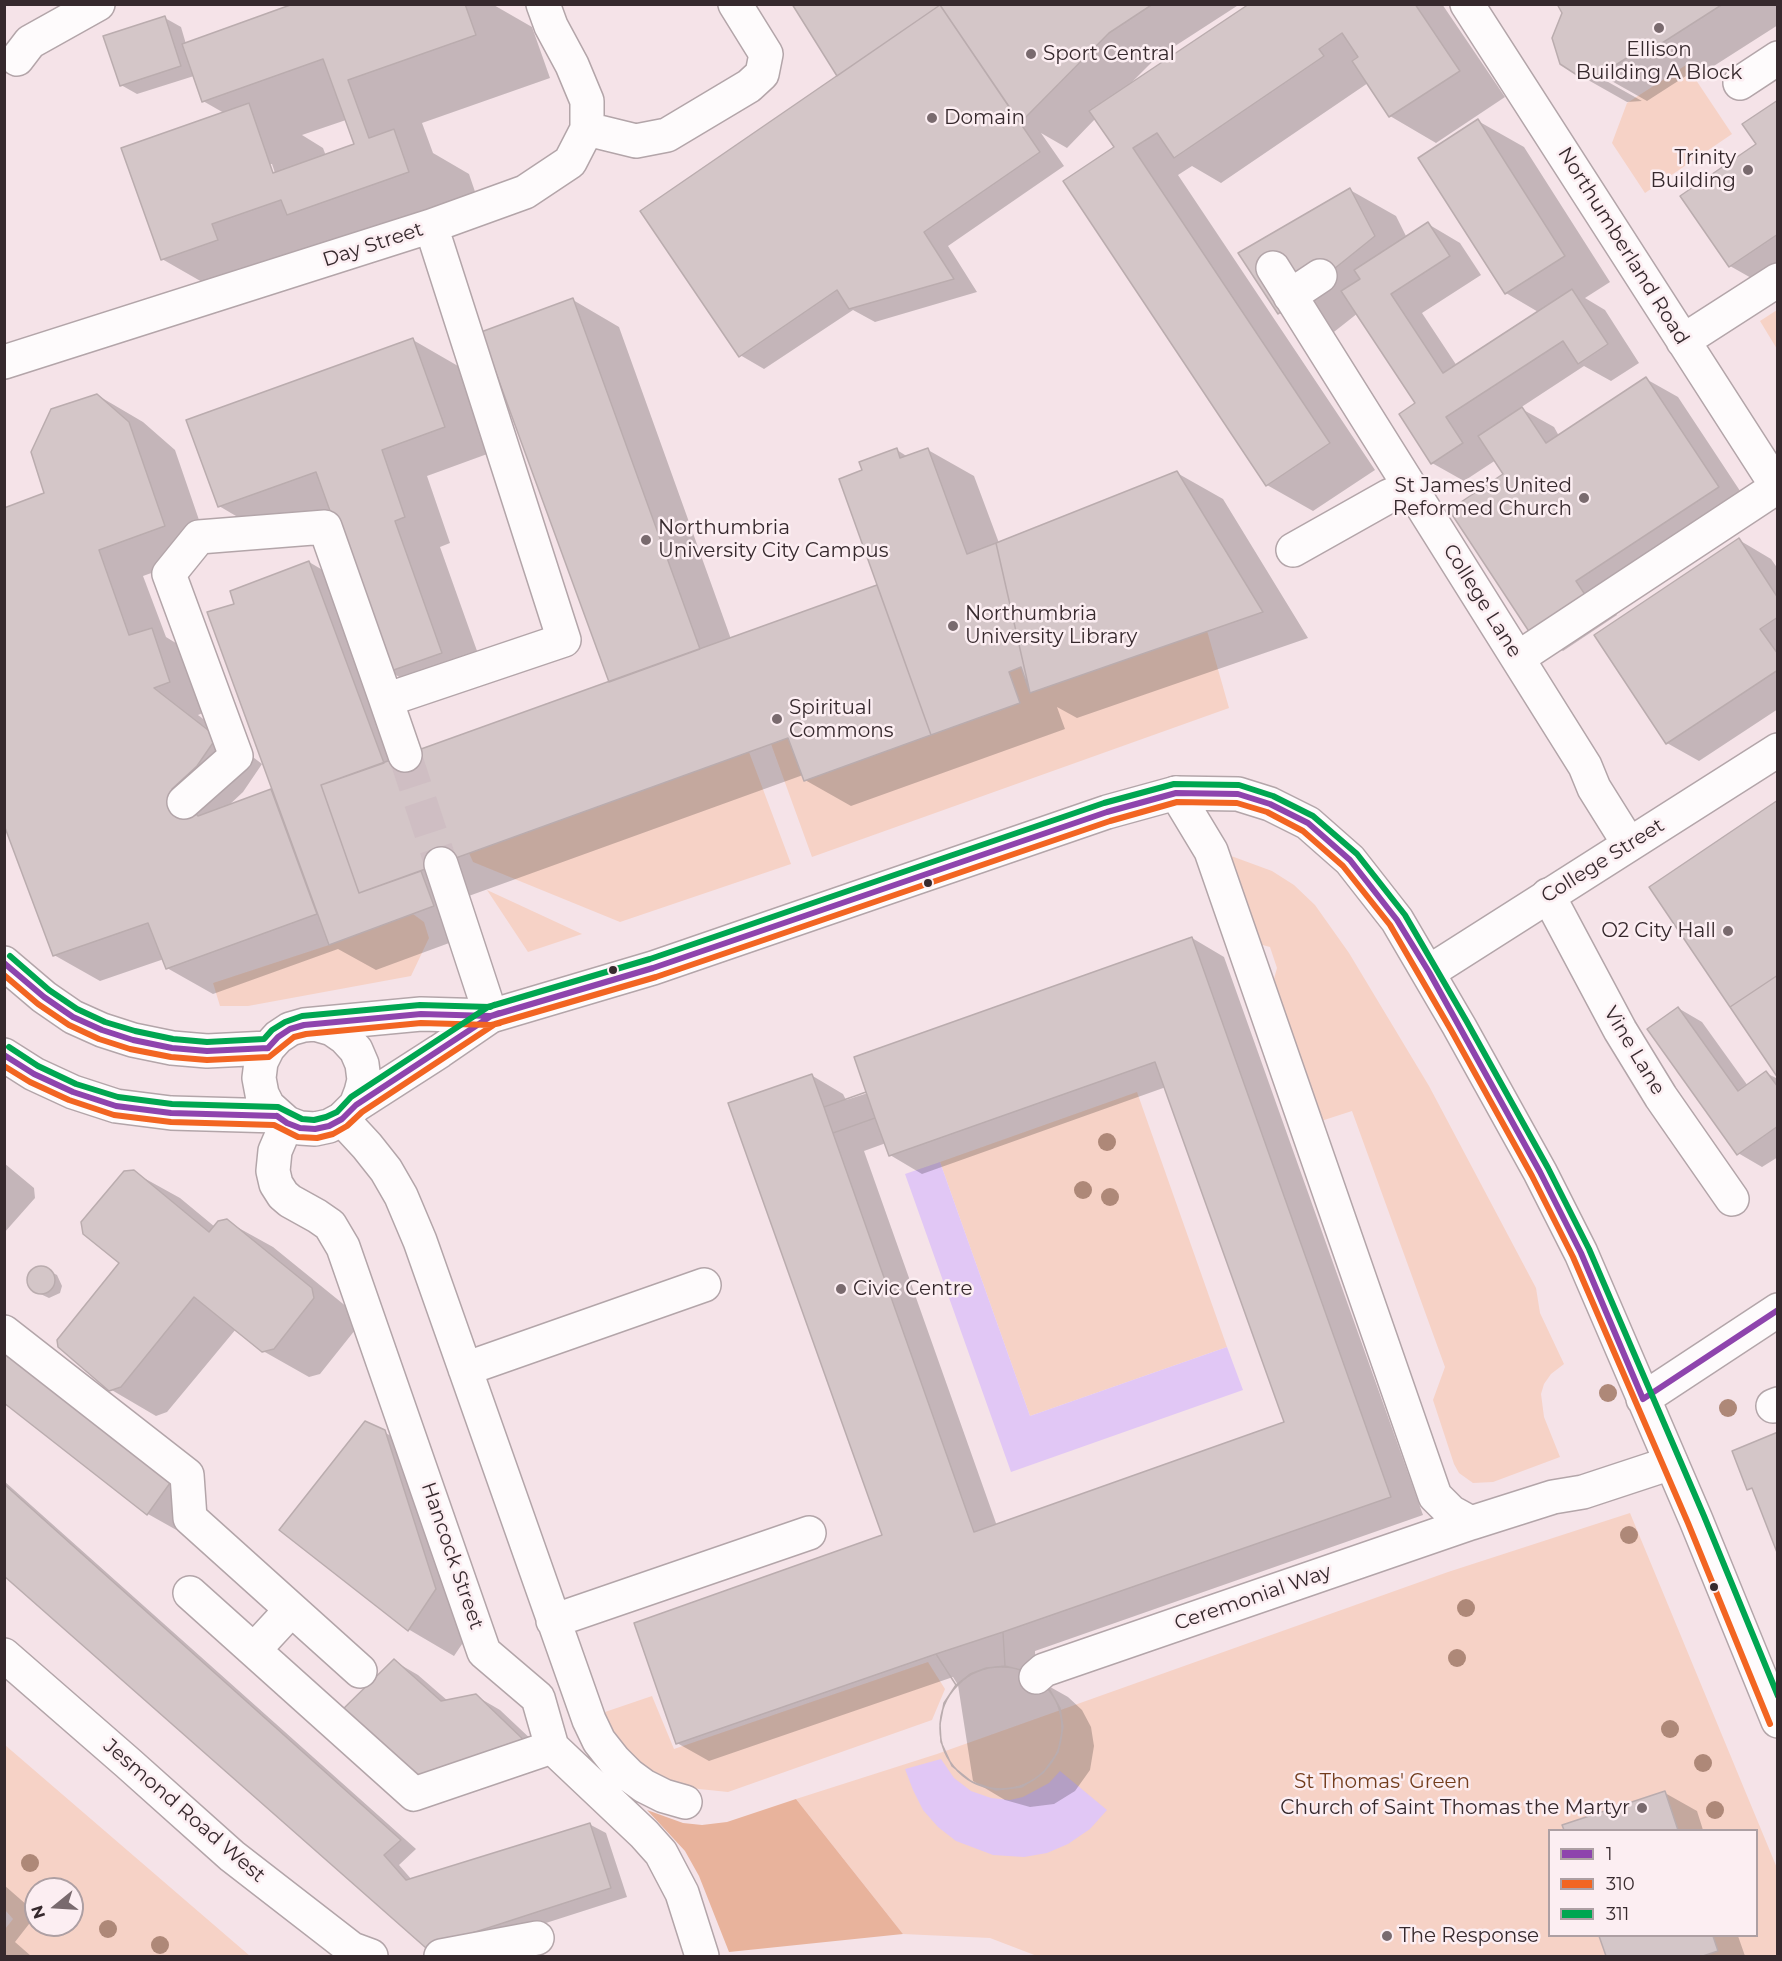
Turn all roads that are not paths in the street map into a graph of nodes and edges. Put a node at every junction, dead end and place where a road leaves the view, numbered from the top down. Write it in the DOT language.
graph roads {
  1 [pos="98,4"];
  2 [pos="543,4"];
  3 [pos="735,4"];
  4 [pos="1467,4"];
  5 [pos="1778,58"];
  6 [pos="16,59"];
  7 [pos="1740,83"];
  8 [pos="587,129"];
  9 [pos="430,226"];
  10 [pos="1273,268"];
  11 [pos="1320,276"];
  12 [pos="1778,280"];
  13 [pos="1290,296"];
  14 [pos="1683,341"];
  15 [pos="4,362"];
  16 [pos="1411,487"];
  17 [pos="1777,487"];
  18 [pos="1293,550"];
  19 [pos="1518,658"];
  20 [pos="386,700"];
  21 [pos="1778,750"];
  22 [pos="405,755"];
  23 [pos="1176,793"];
  24 [pos="184,802"];
  25 [pos="1629,844"];
  26 [pos="441,864"];
  27 [pos="1548,896"];
  28 [pos="4,963"];
  29 [pos="1429,972"];
  30 [pos="491,1016"];
  31 [pos="318,1025"];
  32 [pos="268,1048"];
  33 [pos="4,1055"];
  34 [pos="349,1112"];
  35 [pos="282,1120"];
  36 [pos="1732,1199"];
  37 [pos="704,1285"];
  38 [pos="1778,1310"];
  39 [pos="4,1332"];
  40 [pos="465,1369"];
  41 [pos="1643,1399"];
  42 [pos="1671,1463"];
  43 [pos="1471,1523"];
  44 [pos="808,1533"];
  45 [pos="190,1593"];
  46 [pos="291,1610"];
  47 [pos="553,1621"];
  48 [pos="254,1650"];
  49 [pos="4,1655"];
  50 [pos="360,1671"];
  51 [pos="1036,1677"];
  52 [pos="1778,1721"];
  53 [pos="552,1747"];
  54 [pos="685,1802"];
  55 [pos="537,1938"];
  56 [pos="371,1956"];
  57 [pos="441,1956"];
  58 [pos="702,1956"];
  1 -- 6 [label="main road"];
  2 -- 8 [label="main road, Day Street"];
  3 -- 8 [label="main road"];
  4 -- 14 [label="main road, Northumberland Road"];
  5 -- 7 [label="main road"];
  8 -- 9 [label="main road, Day Street"];
  9 -- 15 [label="main road, Day Street"];
  9 -- 20 [label="main road"];
  10 -- 13 [label="main road, College Lane"];
  11 -- 13 [label="main road"];
  12 -- 14 [label="main road"];
  13 -- 16 [label="main road, College Lane"];
  14 -- 17 [label="main road, Northumberland Road"];
  16 -- 18 [label="main road"];
  16 -- 19 [label="main road, College Lane"];
  17 -- 19 [label="main road"];
  19 -- 25 [label="main road, College Lane"];
  20 -- 22 [label="main road"];
  20 -- 24 [label="main road"];
  21 -- 25 [label="main road, College Street"];
  23 -- 29 [label="main road"];
  23 -- 30 [label="main road"];
  23 -- 43 [label="main road"];
  25 -- 27 [label="main road, College Street"];
  26 -- 30 [label="main road"];
  27 -- 29 [label="main road, College Street"];
  27 -- 36 [label="main road, Vine Lane"];
  28 -- 32 [label="main road"];
  29 -- 41 [label="main road"];
  30 -- 31 [label="main road"];
  30 -- 34 [label="main road"];
  31 -- 32 [label="main road"];
  31 -- 34 [label="main road"];
  32 -- 35 [label="main road"];
  33 -- 35 [label="main road"];
  34 -- 35 [label="main road"];
  34 -- 40 [label="main road"];
  35 -- 53 [label="main road, Hancock Street"];
  37 -- 40 [label="main road"];
  38 -- 41 [label="main road"];
  39 -- 46 [label="main road"];
  40 -- 47 [label="main road"];
  41 -- 42 [label="main road"];
  42 -- 43 [label="main road, Ceremonial Way"];
  42 -- 52 [label="main road"];
  43 -- 51 [label="main road, Ceremonial Way"];
  44 -- 47 [label="main road"];
  45 -- 48 [label="main road"];
  46 -- 48 [label="main road"];
  46 -- 50 [label="main road"];
  47 -- 54 [label="main road"];
  48 -- 53 [label="main road"];
  49 -- 56 [label="main road, Jesmond Road West"];
  53 -- 58 [label="main road"];
  55 -- 57 [label="main road"];
}
